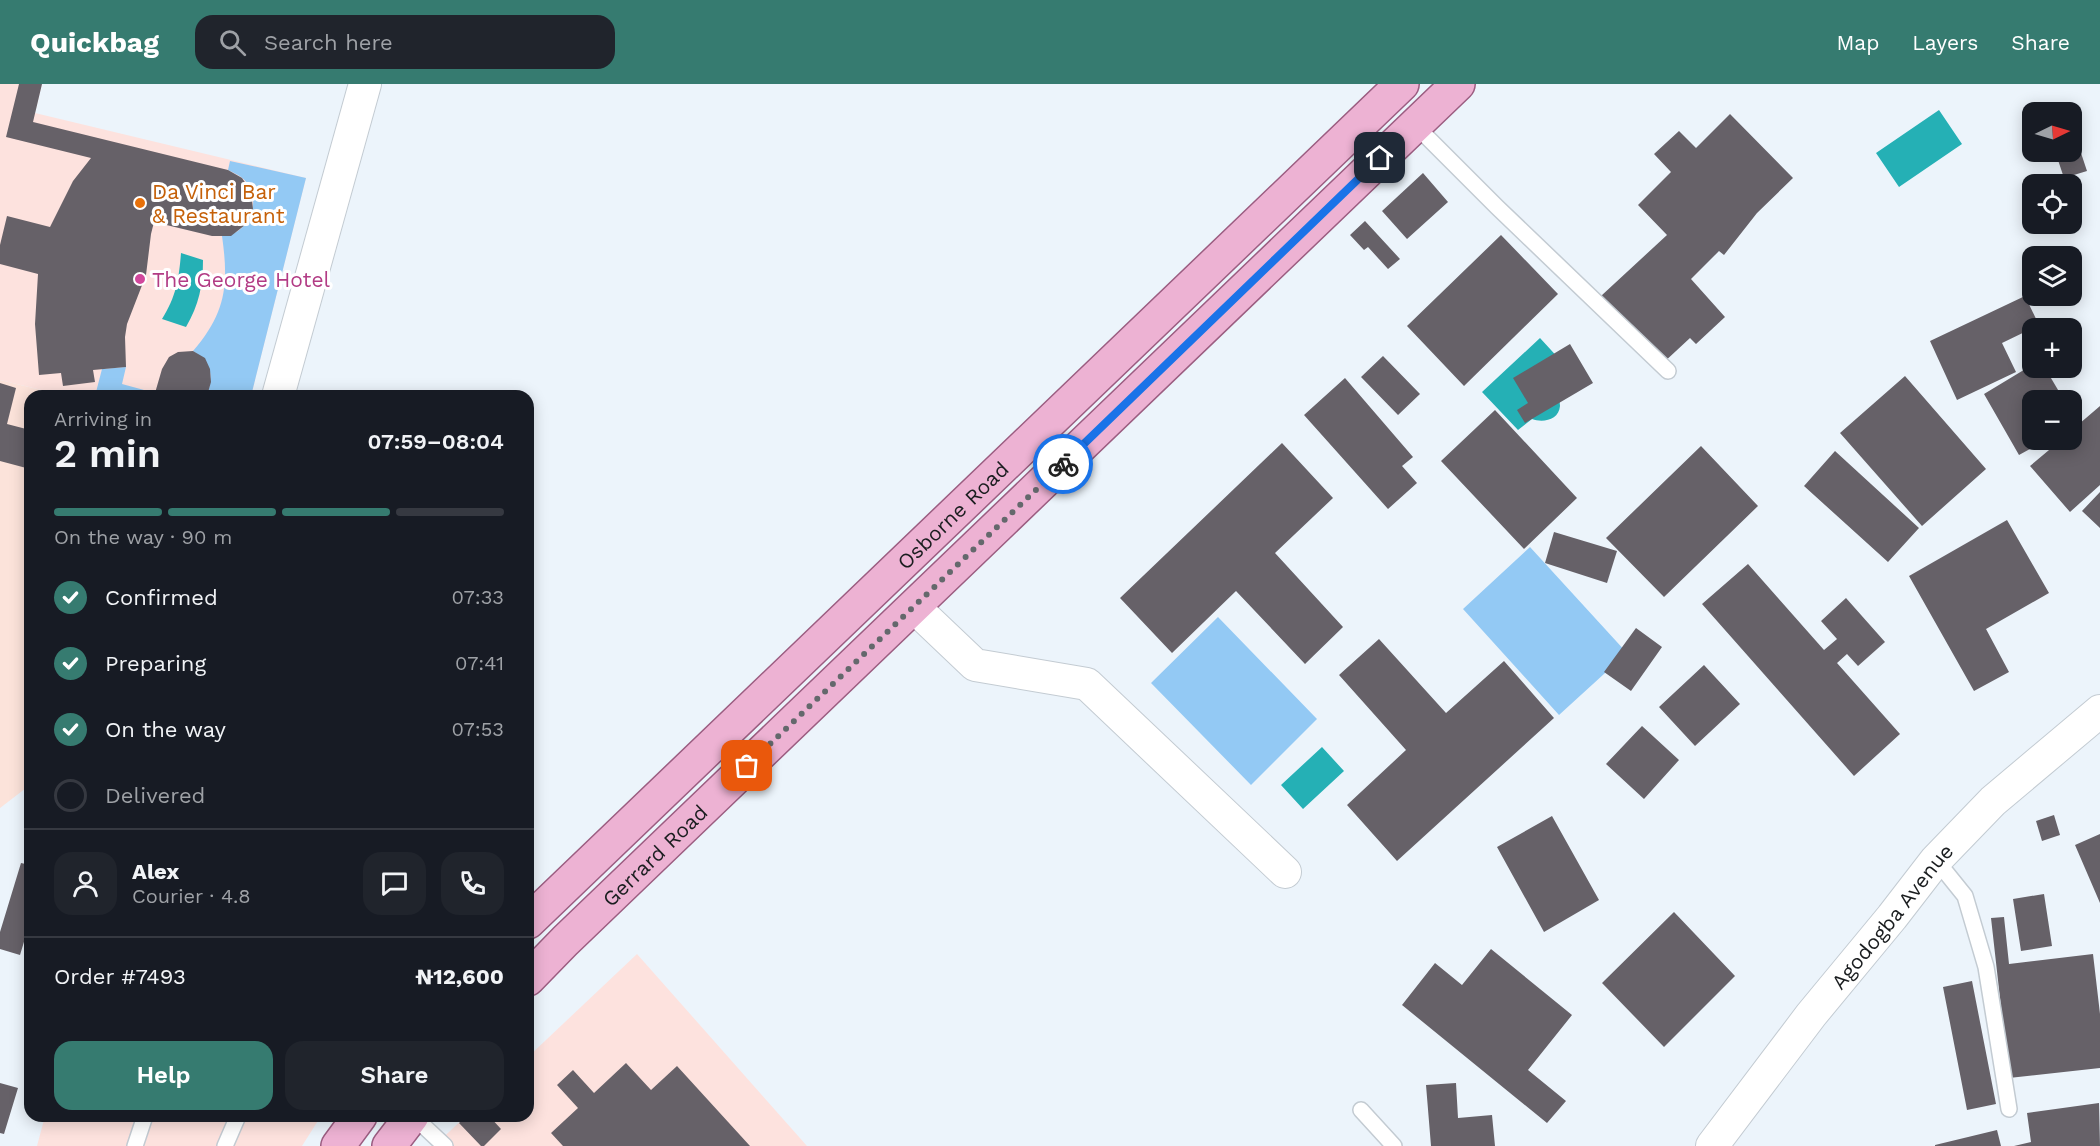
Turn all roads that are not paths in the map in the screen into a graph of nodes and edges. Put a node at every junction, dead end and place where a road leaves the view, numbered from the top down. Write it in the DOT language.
graph roads {
  1 [pos="365,84"];
  2 [pos="1402,84"];
  3 [pos="1458,84"];
  4 [pos="1415,125"];
  5 [pos="1668,371"];
  6 [pos="280,390"];
  7 [pos="914,607"];
  8 [pos="2100,711"];
  9 [pos="1936,860"];
  10 [pos="1286,872"];
  11 [pos="534,906"];
  12 [pos="534,973"];
  13 [pos="2009,1109"];
  14 [pos="1361,1110"];
  15 [pos="143,1122"];
  16 [pos="235,1122"];
  17 [pos="356,1122"];
  18 [pos="407,1122"];
  19 [pos="419,1122"];
  20 [pos="135,1146"];
  21 [pos="225,1146"];
  22 [pos="338,1146"];
  23 [pos="389,1146"];
  24 [pos="445,1146"];
  25 [pos="1394,1146"];
  26 [pos="1712,1146"];
  1 -- 6 [label="street"];
  2 -- 11 [label="main road, Osborne Road"];
  3 -- 4 [label="main road, Gerrard Road"];
  4 -- 5 [label="lane"];
  4 -- 7 [label="main road, Gerrard Road"];
  7 -- 10 [label="street"];
  7 -- 12 [label="main road, Gerrard Road"];
  8 -- 9 [label="street, Agodogba Avenue"];
  9 -- 13 [label="lane"];
  9 -- 26 [label="street, Agodogba Avenue"];
  14 -- 25 [label="lane"];
  15 -- 20 [label="lane"];
  16 -- 21 [label="lane"];
  17 -- 22 [label="main road"];
  18 -- 23 [label="main road"];
  19 -- 24 [label="lane"];
}
